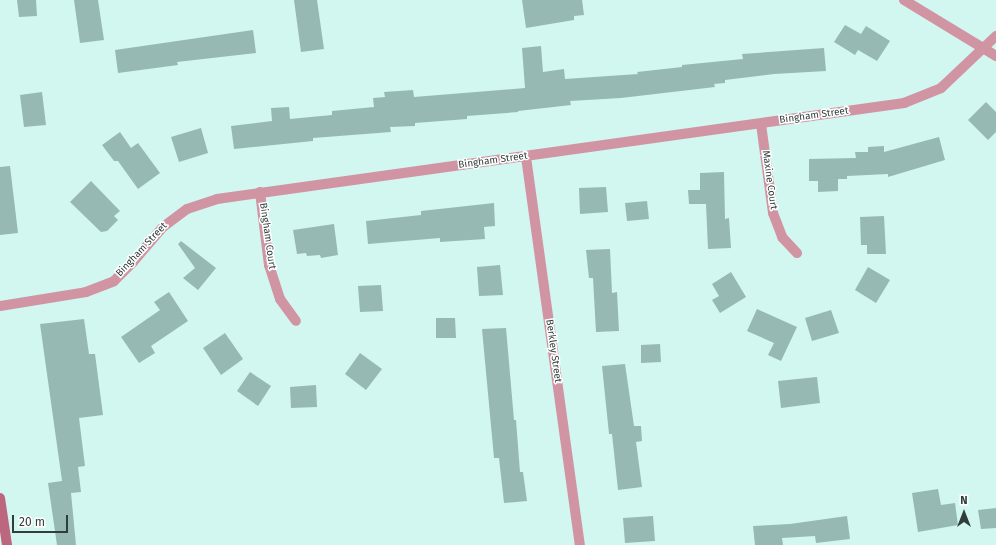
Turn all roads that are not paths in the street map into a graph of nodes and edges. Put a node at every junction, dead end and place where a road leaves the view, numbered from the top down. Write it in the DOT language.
graph roads {
  1 [pos="904,0"];
  2 [pos="996,36"];
  3 [pos="984,48"];
  4 [pos="996,56"];
  5 [pos="761,124"];
  6 [pos="526,157"];
  7 [pos="260,192"];
  8 [pos="797,253"];
  9 [pos="0,306"];
  10 [pos="296,321"];
  11 [pos="0,498"];
  12 [pos="7,545"];
  13 [pos="580,545"];
  1 -- 3 [label="street"];
  2 -- 3 [label="street, Bingham Street"];
  3 -- 4 [label="street"];
  3 -- 5 [label="street, Bingham Street"];
  5 -- 6 [label="street, Bingham Street"];
  5 -- 8 [label="street, Maxine Court"];
  6 -- 7 [label="street, Bingham Street"];
  6 -- 13 [label="street, Berkley Street"];
  7 -- 9 [label="street, Bingham Street"];
  7 -- 10 [label="street, Bingham Court"];
  11 -- 12 [label="main road"];
}
